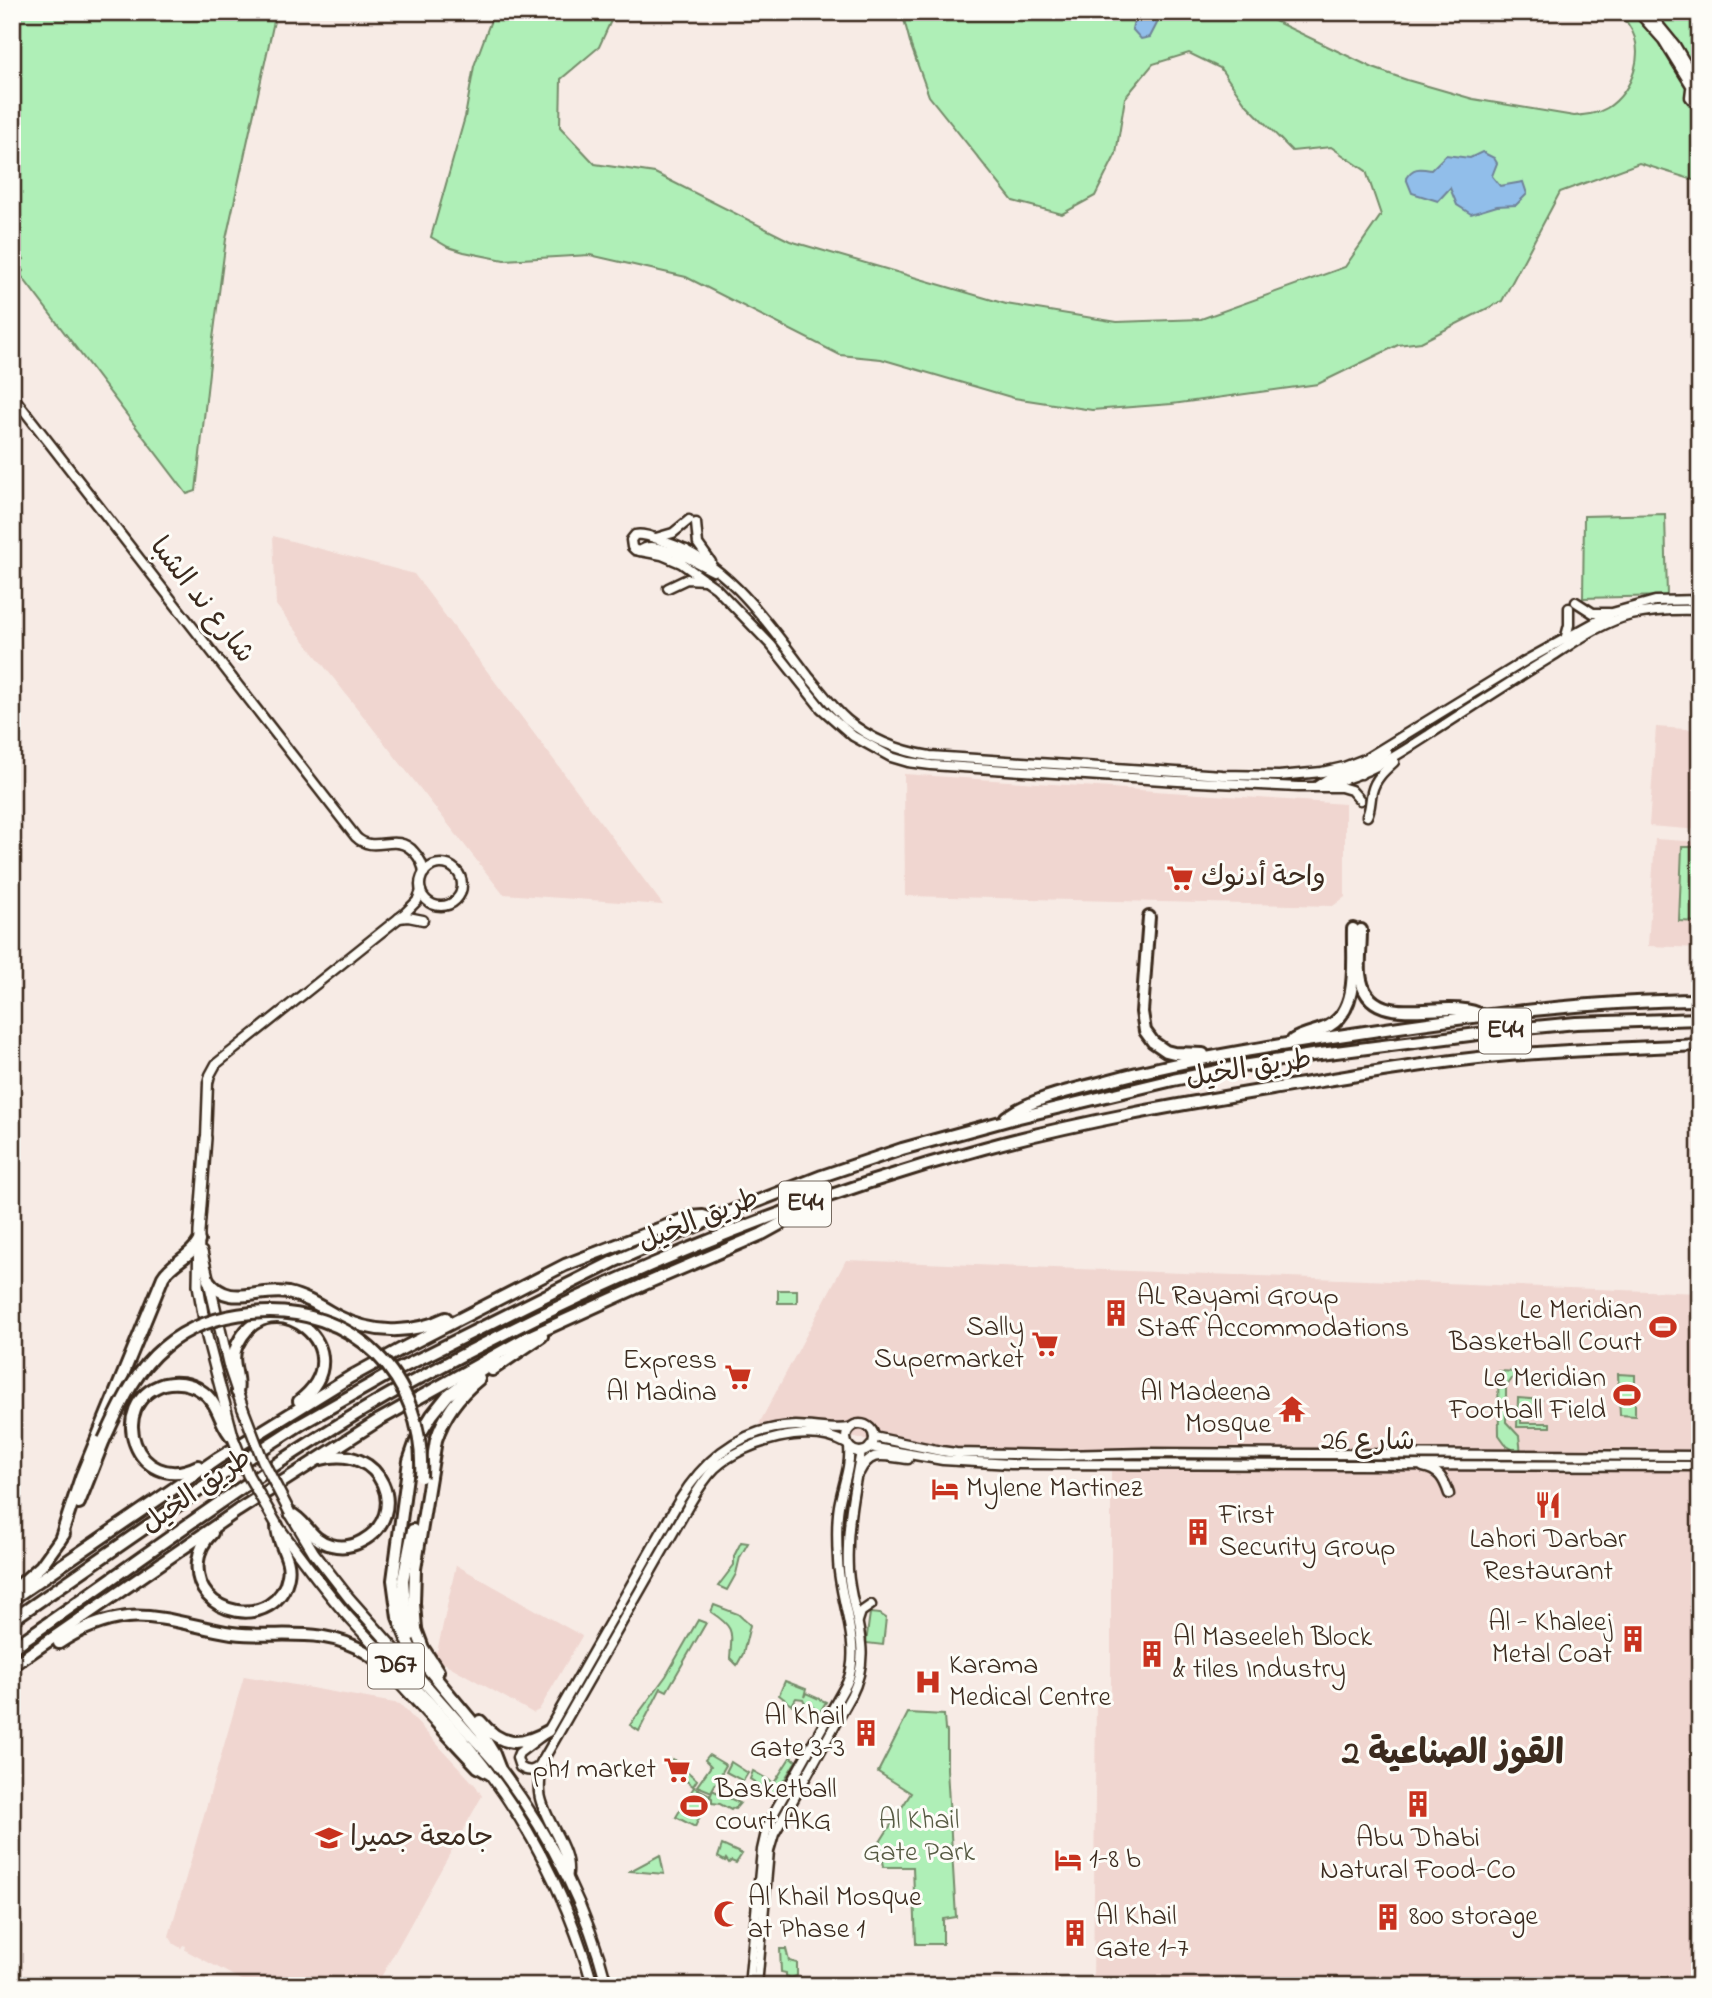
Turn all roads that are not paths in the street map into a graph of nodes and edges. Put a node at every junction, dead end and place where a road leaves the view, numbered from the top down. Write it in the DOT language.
graph roads {
  1 [pos="1638,12"];
  2 [pos="1648,12"];
  3 [pos="1697,85"];
  4 [pos="1700,105"];
  5 [pos="12,395"];
  6 [pos="654,538"];
  7 [pos="686,550"];
  8 [pos="640,551"];
  9 [pos="673,559"];
  10 [pos="716,571"];
  11 [pos="708,581"];
  12 [pos="668,588"];
  13 [pos="1700,600"];
  14 [pos="1577,601"];
  15 [pos="1569,608"];
  16 [pos="1700,610"];
  17 [pos="1612,613"];
  18 [pos="1564,640"];
  19 [pos="1475,683"];
  20 [pos="1469,696"];
  21 [pos="1408,733"];
  22 [pos="1405,750"];
  23 [pos="1357,762"];
  24 [pos="1361,774"];
  25 [pos="1317,786"];
  26 [pos="1360,800"];
  27 [pos="1367,816"];
  28 [pos="354,835"];
  29 [pos="435,865"];
  30 [pos="424,873"];
  31 [pos="421,891"];
  32 [pos="430,902"];
  33 [pos="401,916"];
  34 [pos="1149,917"];
  35 [pos="423,920"];
  36 [pos="1700,1000"];
  37 [pos="1483,1016"];
  38 [pos="1700,1019"];
  39 [pos="1288,1044"];
  40 [pos="1700,1045"];
  41 [pos="1224,1054"];
  42 [pos="999,1122"];
  43 [pos="206,1138"];
  44 [pos="805,1204"];
  45 [pos="712,1219"];
  46 [pos="199,1241"];
  47 [pos="538,1279"];
  48 [pos="208,1280"];
  49 [pos="562,1322"];
  50 [pos="526,1338"];
  51 [pos="237,1392"];
  52 [pos="223,1411"];
  53 [pos="280,1419"];
  54 [pos="850,1428"];
  55 [pos="874,1437"];
  56 [pos="233,1438"];
  57 [pos="848,1446"];
  58 [pos="870,1447"];
  59 [pos="861,1452"];
  60 [pos="1013,1454"];
  61 [pos="1461,1455"];
  62 [pos="1700,1456"];
  63 [pos="217,1458"];
  64 [pos="932,1459"];
  65 [pos="312,1462"];
  66 [pos="1011,1464"];
  67 [pos="1410,1464"];
  68 [pos="1450,1464"];
  69 [pos="1700,1466"];
  70 [pos="855,1482"];
  71 [pos="83,1483"];
  72 [pos="1449,1494"];
  73 [pos="237,1511"];
  74 [pos="290,1513"];
  75 [pos="278,1524"];
  76 [pos="411,1544"];
  77 [pos="12,1591"];
  78 [pos="851,1594"];
  79 [pos="12,1598"];
  80 [pos="842,1599"];
  81 [pos="853,1607"];
  82 [pos="12,1620"];
  83 [pos="858,1624"];
  84 [pos="416,1629"];
  85 [pos="12,1648"];
  86 [pos="415,1654"];
  87 [pos="12,1667"];
  88 [pos="12,1673"];
  89 [pos="548,1731"];
  90 [pos="806,1755"];
  91 [pos="542,1762"];
  92 [pos="494,1770"];
  93 [pos="802,1782"];
  94 [pos="567,1878"];
  95 [pos="593,1986"];
  96 [pos="607,1986"];
  97 [pos="749,1986"];
  98 [pos="757,1986"];
  1 -- 3 [label="street"];
  2 -- 3 [label="street"];
  3 -- 4 [label="street"];
  5 -- 28 [label="street, شارع ند الشبا"];
  6 -- 7 [label="street"];
  6 -- 8 [label="street"];
  6 -- 10 [label="street"];
  7 -- 8 [label="street"];
  7 -- 10 [label="street"];
  8 -- 9 [label="street"];
  9 -- 10 [label="street"];
  9 -- 11 [label="street"];
  10 -- 23 [label="street"];
  11 -- 12 [label="street"];
  11 -- 25 [label="street"];
  13 -- 17 [label="street"];
  14 -- 17 [label="street"];
  15 -- 18 [label="street"];
  16 -- 22 [label="street"];
  17 -- 18 [label="street"];
  18 -- 20 [label="street"];
  19 -- 20 [label="street"];
  20 -- 21 [label="street"];
  21 -- 23 [label="street"];
  21 -- 24 [label="street"];
  22 -- 24 [label="street"];
  22 -- 27 [label="street"];
  23 -- 25 [label="street"];
  24 -- 25 [label="street"];
  25 -- 26 [label="street"];
  28 -- 29 [label="street"];
  28 -- 30 [label="street"];
  29 -- 30 [label="street"];
  29 -- 32 [label="street"];
  30 -- 31 [label="street"];
  31 -- 32 [label="street"];
  31 -- 33 [label="street"];
  32 -- 33 [label="street"];
  33 -- 35 [label="street"];
  33 -- 43 [label="street"];
  34 -- 41 [label="highway"];
  36 -- 37 [label="highway"];
  37 -- 39 [label="highway"];
  37 -- 39 [label="highway"];
  38 -- 42 [label="highway, طريق الخيل / E44"];
  39 -- 41 [label="highway"];
  40 -- 44 [label="highway, طريق الخيل / E44"];
  41 -- 42 [label="highway"];
  42 -- 45 [label="highway, طريق الخيل / E44"];
  43 -- 46 [label="main road"];
  43 -- 48 [label="main road"];
  44 -- 49 [label="highway"];
  44 -- 85 [label="highway, طريق الخيل / E44"];
  45 -- 47 [label="highway"];
  45 -- 82 [label="highway, طريق الخيل / E44"];
  46 -- 52 [label="main road"];
  46 -- 71 [label="highway"];
  47 -- 48 [label="highway"];
  47 -- 53 [label="highway"];
  48 -- 51 [label="main road, D67"];
  49 -- 50 [label="highway"];
  49 -- 84 [label="highway"];
  50 -- 65 [label="highway"];
  50 -- 86 [label="highway"];
  51 -- 53 [label="highway"];
  51 -- 74 [label="main road, D67, bridge"];
  52 -- 56 [label="highway"];
  52 -- 63 [label="highway"];
  53 -- 63 [label="highway"];
  54 -- 55 [label="street"];
  54 -- 57 [label="street"];
  54 -- 89 [label="street"];
  55 -- 58 [label="street"];
  55 -- 60 [label="street, شارع 26"];
  56 -- 75 [label="main road, D67, bridge"];
  57 -- 59 [label="street"];
  57 -- 80 [label="street"];
  57 -- 91 [label="street"];
  58 -- 59 [label="street"];
  58 -- 64 [label="street, شارع 26"];
  59 -- 70 [label="street"];
  60 -- 61 [label="street, شارع 26"];
  60 -- 66 [label="street"];
  61 -- 62 [label="street, شارع 26"];
  61 -- 68 [label="street"];
  63 -- 79 [label="highway"];
  64 -- 66 [label="street, شارع 26"];
  64 -- 70 [label="street"];
  65 -- 73 [label="highway"];
  65 -- 74 [label="highway"];
  66 -- 67 [label="street, شارع 26"];
  67 -- 68 [label="street, شارع 26"];
  67 -- 72 [label="street"];
  68 -- 69 [label="street, شارع 26"];
  70 -- 78 [label="street"];
  71 -- 76 [label="highway, bridge"];
  71 -- 77 [label="highway"];
  73 -- 75 [label="highway"];
  73 -- 87 [label="highway"];
  74 -- 92 [label="main road, D67"];
  75 -- 92 [label="main road, D67"];
  76 -- 84 [label="highway"];
  76 -- 86 [label="highway"];
  78 -- 81 [label="street"];
  78 -- 83 [label="street"];
  80 -- 81 [label="street"];
  80 -- 90 [label="street"];
  81 -- 83 [label="street"];
  83 -- 93 [label="street"];
  84 -- 89 [label="highway"];
  86 -- 92 [label="highway"];
  88 -- 92 [label="highway"];
  89 -- 91 [label="street"];
  90 -- 93 [label="street"];
  90 -- 97 [label="street"];
  91 -- 94 [label="main road"];
  92 -- 94 [label="main road, D67"];
  92 -- 95 [label="main road, D67"];
  93 -- 98 [label="street"];
  94 -- 96 [label="main road, D67"];
}
